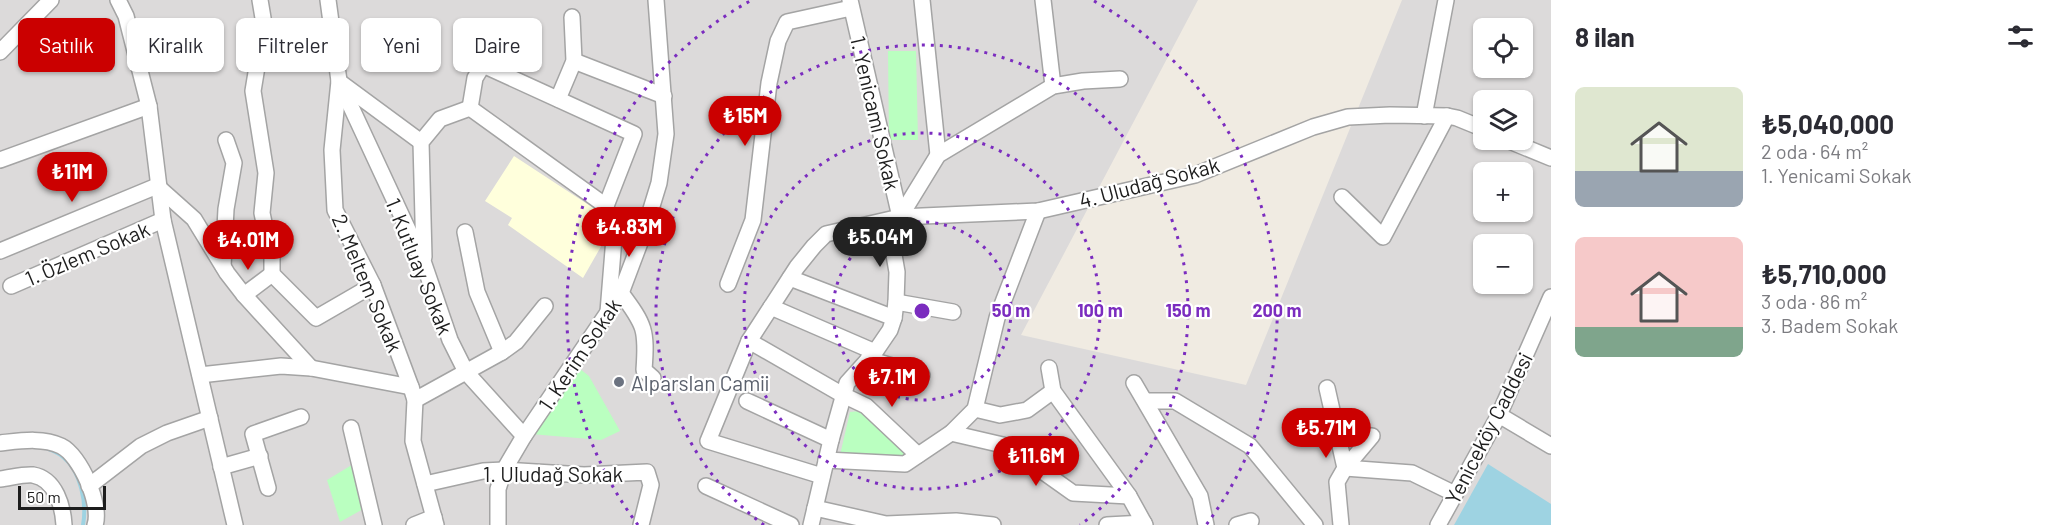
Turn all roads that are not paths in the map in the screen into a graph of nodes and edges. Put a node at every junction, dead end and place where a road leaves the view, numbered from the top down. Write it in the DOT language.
graph roads {
  1 [pos="51,0"];
  2 [pos="118,0"];
  3 [pos="260,0"];
  4 [pos="328,0"];
  5 [pos="656,0"];
  6 [pos="922,0"];
  7 [pos="1043,0"];
  8 [pos="1446,0"];
  9 [pos="851,4"];
  10 [pos="572,17"];
  11 [pos="0,52"];
  12 [pos="574,61"];
  13 [pos="1120,79"];
  14 [pos="339,81"];
  15 [pos="1053,86"];
  16 [pos="664,96"];
  17 [pos="558,99"];
  18 [pos="149,106"];
  19 [pos="470,108"];
  20 [pos="1424,116"];
  21 [pos="1447,116"];
  22 [pos="1473,125"];
  23 [pos="226,140"];
  24 [pos="421,142"];
  25 [pos="1531,150"];
  26 [pos="938,155"];
  27 [pos="1551,158"];
  28 [pos="0,160"];
  29 [pos="157,186"];
  30 [pos="1341,196"];
  31 [pos="606,206"];
  32 [pos="1038,211"];
  33 [pos="900,217"];
  34 [pos="163,220"];
  35 [pos="465,232"];
  36 [pos="0,251"];
  37 [pos="424,264"];
  38 [pos="223,266"];
  39 [pos="272,274"];
  40 [pos="790,278"];
  41 [pos="728,284"];
  42 [pos="373,285"];
  43 [pos="11,286"];
  44 [pos="621,292"];
  45 [pos="244,295"];
  46 [pos="1551,297"];
  47 [pos="545,306"];
  48 [pos="771,307"];
  49 [pos="895,310"];
  50 [pos="953,312"];
  51 [pos="608,314"];
  52 [pos="749,341"];
  53 [pos="502,352"];
  54 [pos="872,355"];
  55 [pos="311,368"];
  56 [pos="1049,368"];
  57 [pos="466,372"];
  58 [pos="200,375"];
  59 [pos="922,375"];
  60 [pos="652,378"];
  61 [pos="1134,383"];
  62 [pos="1326,388"];
  63 [pos="1053,391"];
  64 [pos="413,393"];
  65 [pos="843,395"];
  66 [pos="747,401"];
  67 [pos="1146,401"];
  68 [pos="975,409"];
  69 [pos="1498,415"];
  70 [pos="301,417"];
  71 [pos="210,418"];
  72 [pos="351,428"];
  73 [pos="951,433"];
  74 [pos="524,436"];
  75 [pos="1372,436"];
  76 [pos="831,440"];
  77 [pos="0,443"];
  78 [pos="1551,446"];
  79 [pos="918,455"];
  80 [pos="260,456"];
  81 [pos="826,460"];
  82 [pos="222,467"];
  83 [pos="1345,468"];
  84 [pos="504,470"];
  85 [pos="822,476"];
  86 [pos="0,479"];
  87 [pos="425,484"];
  88 [pos="90,486"];
  89 [pos="706,486"];
  90 [pos="268,488"];
  91 [pos="1455,494"];
  92 [pos="1129,496"];
  93 [pos="815,508"];
  94 [pos="435,521"];
  95 [pos="644,524"];
  96 [pos="1144,524"];
  97 [pos="64,525"];
  98 [pos="95,525"];
  99 [pos="235,525"];
  100 [pos="374,525"];
  101 [pos="414,525"];
  102 [pos="498,525"];
  103 [pos="791,525"];
  104 [pos="811,525"];
  105 [pos="993,525"];
  106 [pos="1107,525"];
  107 [pos="1206,525"];
  108 [pos="1315,525"];
  109 [pos="1341,525"];
  110 [pos="1438,525"];
  1 -- 11 [label="street"];
  2 -- 18 [label="street"];
  3 -- 39 [label="street"];
  4 -- 14 [label="street, 2. Meltem Sokak"];
  5 -- 16 [label="street, 1. Kerim Sokak"];
  6 -- 26 [label="street"];
  7 -- 15 [label="street"];
  8 -- 20 [label="street"];
  9 -- 33 [label="street, 1. Yenicami Sokak"];
  9 -- 41 [label="street"];
  10 -- 12 [label="street"];
  12 -- 16 [label="street"];
  12 -- 17 [label="street"];
  13 -- 15 [label="street"];
  14 -- 24 [label="street"];
  14 -- 37 [label="street, 1. Kutluay Sokak"];
  14 -- 42 [label="street, 2. Meltem Sokak"];
  15 -- 26 [label="street"];
  16 -- 44 [label="street, 1. Kerim Sokak"];
  17 -- 19 [label="street"];
  17 -- 31 [label="street"];
  18 -- 28 [label="street"];
  18 -- 29 [label="street"];
  19 -- 24 [label="street"];
  19 -- 31 [label="street"];
  20 -- 21 [label="street, 4. Uludağ Sokak"];
  20 -- 32 [label="street, 4. Uludağ Sokak"];
  21 -- 22 [label="street, 4. Uludağ Sokak"];
  21 -- 30 [label="street"];
  23 -- 38 [label="street"];
  24 -- 37 [label="street"];
  25 -- 27 [label="street"];
  26 -- 33 [label="street"];
  29 -- 34 [label="street"];
  29 -- 36 [label="street"];
  29 -- 38 [label="street"];
  31 -- 51 [label="street"];
  32 -- 33 [label="street, 4. Uludağ Sokak"];
  32 -- 68 [label="street"];
  33 -- 40 [label="street, 4. Uludağ Sokak"];
  33 -- 49 [label="street, 1. Yenicami Sokak"];
  34 -- 43 [label="street, 1. Özlem Sokak"];
  34 -- 58 [label="street"];
  35 -- 53 [label="street"];
  37 -- 57 [label="street, 1. Kutluay Sokak"];
  38 -- 45 [label="street"];
  39 -- 42 [label="street"];
  39 -- 45 [label="street"];
  40 -- 48 [label="street, 4. Uludağ Sokak"];
  40 -- 49 [label="street"];
  42 -- 64 [label="street, 2. Meltem Sokak"];
  44 -- 51 [label="street, 1. Kerim Sokak"];
  44 -- 60 [label="street"];
  45 -- 55 [label="street"];
  46 -- 69 [label="street, Yeniceköy Caddesi"];
  47 -- 53 [label="street"];
  48 -- 52 [label="street, 4. Uludağ Sokak"];
  48 -- 54 [label="street"];
  49 -- 50 [label="street"];
  49 -- 54 [label="street, 1. Yenicami Sokak"];
  51 -- 74 [label="street, 1. Kerim Sokak"];
  52 -- 65 [label="street"];
  52 -- 85 [label="street, 4. Uludağ Sokak"];
  53 -- 57 [label="street"];
  54 -- 59 [label="street"];
  54 -- 65 [label="street, 1. Yenicami Sokak"];
  55 -- 58 [label="street"];
  55 -- 64 [label="street"];
  56 -- 63 [label="street"];
  57 -- 64 [label="street"];
  57 -- 74 [label="street, 1. Kutluay Sokak"];
  58 -- 71 [label="street"];
  61 -- 67 [label="street"];
  62 -- 83 [label="street"];
  63 -- 68 [label="street"];
  63 -- 92 [label="street"];
  64 -- 87 [label="street, 2. Meltem Sokak"];
  65 -- 76 [label="street, 1. Yenicami Sokak"];
  65 -- 79 [label="street"];
  66 -- 76 [label="street"];
  67 -- 107 [label="street"];
  67 -- 108 [label="street"];
  68 -- 73 [label="street"];
  69 -- 78 [label="street"];
  69 -- 91 [label="street, Yeniceköy Caddesi"];
  70 -- 80 [label="street"];
  71 -- 82 [label="street"];
  71 -- 88 [label="street"];
  72 -- 100 [label="street"];
  73 -- 79 [label="street"];
  73 -- 92 [label="street"];
  74 -- 84 [label="street, 1. Kerim Sokak"];
  75 -- 83 [label="street"];
  76 -- 81 [label="street, 1. Yenicami Sokak"];
  77 -- 88 [label="street"];
  79 -- 81 [label="street"];
  80 -- 82 [label="street"];
  80 -- 90 [label="street"];
  81 -- 85 [label="street, 1. Yenicami Sokak"];
  82 -- 99 [label="street"];
  83 -- 91 [label="street"];
  83 -- 109 [label="street"];
  84 -- 87 [label="street, 1. Uludağ Sokak"];
  84 -- 95 [label="street, 1. Uludağ Sokak"];
  84 -- 102 [label="street, 1. Kerim Sokak"];
  85 -- 93 [label="street, 1. Yenicami Sokak"];
  86 -- 97 [label="street"];
  87 -- 94 [label="street, 2. Meltem Sokak"];
  88 -- 98 [label="street"];
  89 -- 103 [label="street"];
  91 -- 110 [label="street, Yeniceköy Caddesi"];
  92 -- 96 [label="street"];
  93 -- 104 [label="street, 1. Yenicami Sokak"];
  93 -- 105 [label="street"];
  94 -- 101 [label="street"];
  96 -- 106 [label="street"];
}
